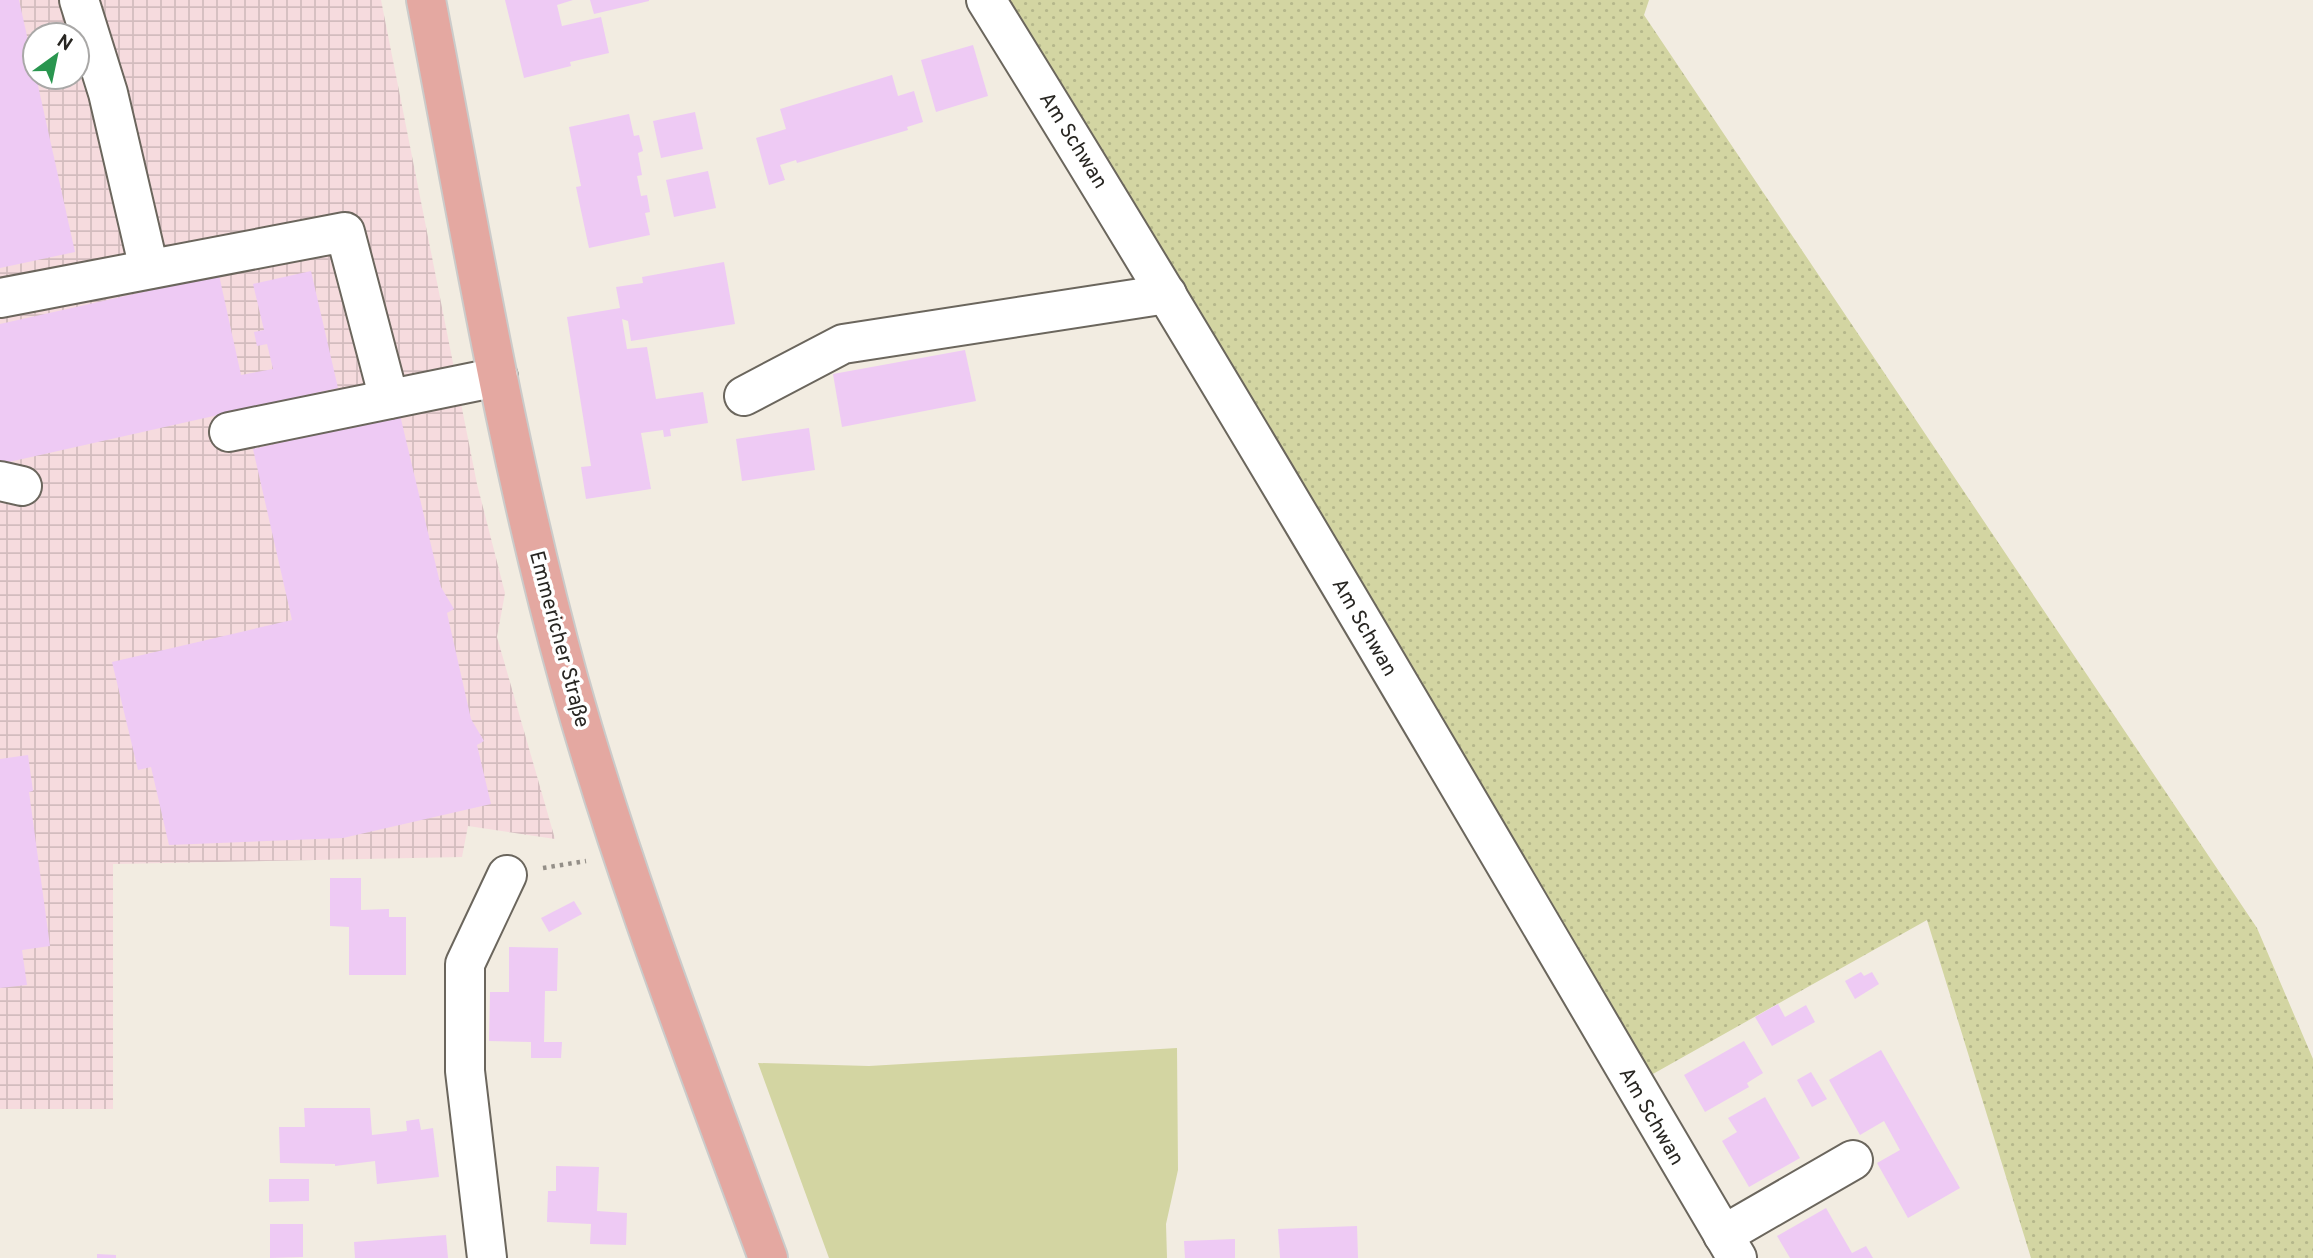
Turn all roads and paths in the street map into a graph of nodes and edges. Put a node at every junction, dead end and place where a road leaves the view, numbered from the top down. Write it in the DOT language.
graph roads {
  1 [pos="79,0"];
  2 [pos="426,0"];
  3 [pos="986,0"];
  4 [pos="149,270"];
  5 [pos="1167,294"];
  6 [pos="0,298"];
  7 [pos="498,377"];
  8 [pos="744,396"];
  9 [pos="389,399"];
  10 [pos="229,432"];
  11 [pos="621,856"];
  12 [pos="507,875"];
  13 [pos="1853,1160"];
  14 [pos="1730,1247"];
  15 [pos="487,1258"];
  16 [pos="768,1258"];
  1 -- 4 [label="street"];
  2 -- 7 [label="main road, Emmericher Straße"];
  3 -- 5 [label="street, Am Schwan"];
  4 -- 6 [label="street"];
  4 -- 9 [label="street"];
  5 -- 8 [label="street"];
  5 -- 14 [label="street, Am Schwan"];
  7 -- 9 [label="street"];
  7 -- 11 [label="main road, Emmericher Straße"];
  9 -- 10 [label="street"];
  11 -- 12 [label="path"];
  11 -- 16 [label="main road, Emmericher Straße"];
  12 -- 15 [label="street"];
  13 -- 14 [label="street"];
}
